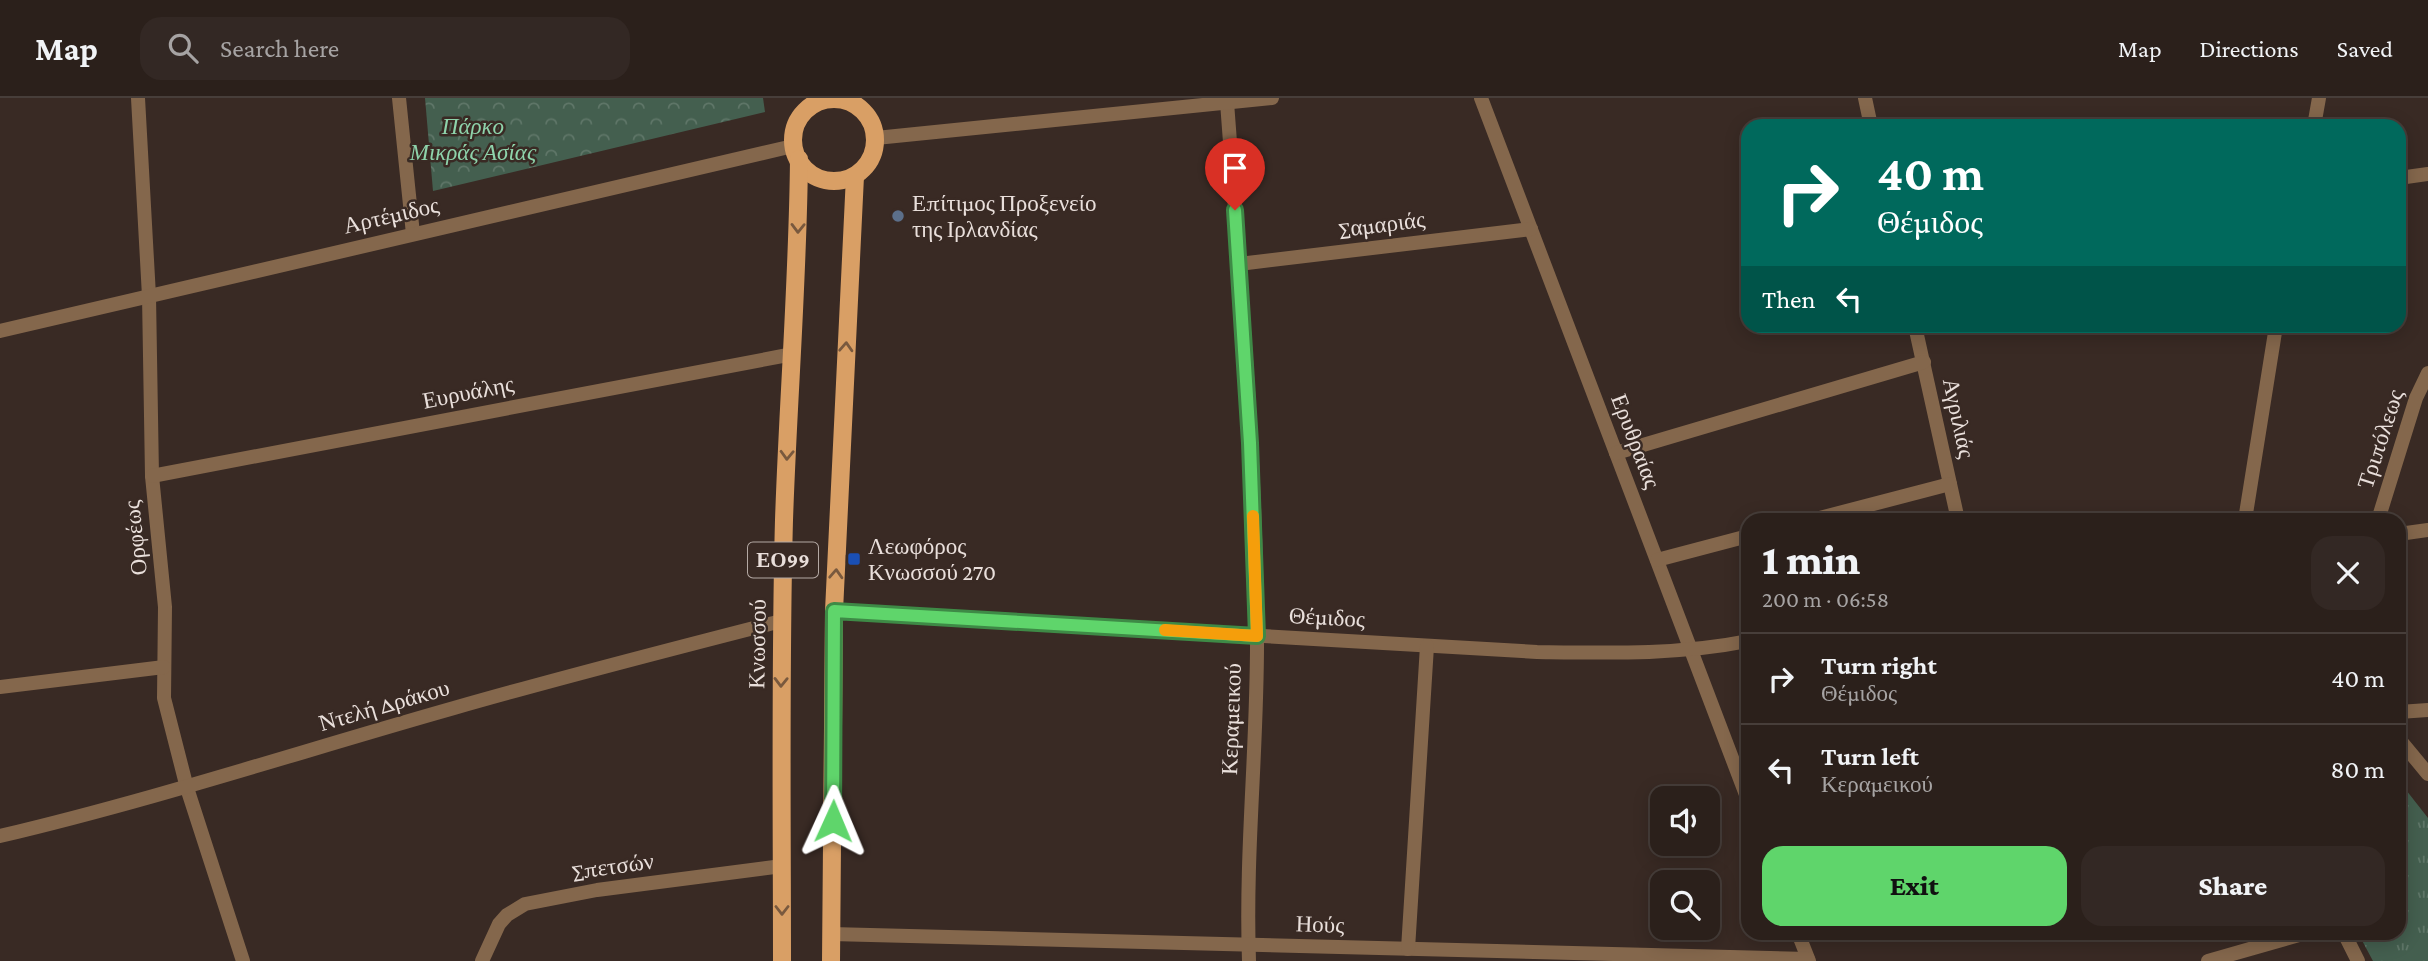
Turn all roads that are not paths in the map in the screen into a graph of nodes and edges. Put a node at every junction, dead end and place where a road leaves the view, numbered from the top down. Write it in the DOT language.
graph roads {
  1 [pos="138,98"];
  2 [pos="399,98"];
  3 [pos="796,98"];
  4 [pos="1272,98"];
  5 [pos="1481,98"];
  6 [pos="1865,98"];
  7 [pos="2319,98"];
  8 [pos="847,100"];
  9 [pos="1227,102"];
  10 [pos="1870,119"];
  11 [pos="2315,119"];
  12 [pos="798,120"];
  13 [pos="876,138"];
  14 [pos="796,153"];
  15 [pos="2428,174"];
  16 [pos="855,176"];
  17 [pos="2406,177"];
  18 [pos="1531,229"];
  19 [pos="413,234"];
  20 [pos="1239,264"];
  21 [pos="149,296"];
  22 [pos="0,331"];
  23 [pos="1917,333"];
  24 [pos="2276,333"];
  25 [pos="793,354"];
  26 [pos="1924,362"];
  27 [pos="2428,373"];
  28 [pos="1616,453"];
  29 [pos="152,476"];
  30 [pos="1950,484"];
  31 [pos="1839,513"];
  32 [pos="1956,513"];
  33 [pos="2246,513"];
  34 [pos="2380,513"];
  35 [pos="2428,530"];
  36 [pos="2406,533"];
  37 [pos="1741,538"];
  38 [pos="1657,560"];
  39 [pos="834,611"];
  40 [pos="781,621"];
  41 [pos="1257,636"];
  42 [pos="1741,642"];
  43 [pos="1427,646"];
  44 [pos="1692,650"];
  45 [pos="164,667"];
  46 [pos="0,687"];
  47 [pos="2428,710"];
  48 [pos="2406,712"];
  49 [pos="2406,747"];
  50 [pos="2428,774"];
  51 [pos="1741,781"];
  52 [pos="187,788"];
  53 [pos="0,836"];
  54 [pos="782,866"];
  55 [pos="831,934"];
  56 [pos="1801,940"];
  57 [pos="2282,940"];
  58 [pos="2348,940"];
  59 [pos="1249,944"];
  60 [pos="1408,949"];
  61 [pos="1809,960"];
  62 [pos="243,961"];
  63 [pos="482,961"];
  64 [pos="782,961"];
  65 [pos="831,961"];
  66 [pos="1249,961"];
  67 [pos="2208,961"];
  68 [pos="2358,961"];
  1 -- 21 [label="street, Ορφέως"];
  2 -- 19 [label="street"];
  3 -- 12 [label="main road, ΕΟ99"];
  4 -- 9 [label="street"];
  5 -- 18 [label="street, Ερυθραίας"];
  6 -- 10 [label="street"];
  7 -- 11 [label="street"];
  8 -- 12 [label="main road"];
  8 -- 13 [label="main road"];
  9 -- 13 [label="street"];
  9 -- 20 [label="street, Κεραμεικού"];
  12 -- 14 [label="main road, ΕΟ99"];
  13 -- 16 [label="main road"];
  14 -- 16 [label="main road"];
  14 -- 19 [label="street, Αρτέμιδος"];
  14 -- 25 [label="main road, Κνωσσού / ΕΟ99, one-way"];
  15 -- 17 [label="street"];
  39 -- 16 [label="main road, ΕΟ99, one-way"];
  18 -- 20 [label="street, Σαμαριάς"];
  18 -- 28 [label="street, Ερυθραίας"];
  19 -- 21 [label="street, Αρτέμιδος"];
  20 -- 41 [label="street, Κεραμεικού"];
  21 -- 22 [label="street, Αρτέμιδος"];
  21 -- 29 [label="street, Ορφέως"];
  23 -- 26 [label="street, Αγριλιάς"];
  24 -- 33 [label="street"];
  25 -- 29 [label="street, Ευρυάλης"];
  25 -- 40 [label="main road, Κνωσσού / ΕΟ99, one-way"];
  26 -- 28 [label="street"];
  26 -- 30 [label="street, Αγριλιάς"];
  27 -- 34 [label="street, Τριπόλεως"];
  28 -- 38 [label="street, Ερυθραίας"];
  29 -- 45 [label="street, Ορφέως"];
  30 -- 31 [label="street"];
  30 -- 32 [label="street, Αγριλιάς"];
  35 -- 36 [label="street"];
  37 -- 38 [label="street"];
  38 -- 44 [label="street, Ερυθραίας"];
  39 -- 41 [label="street, Θέμιδος"];
  39 -- 55 [label="main road, ΕΟ99"];
  40 -- 52 [label="street, Ντελή Δράκου"];
  40 -- 54 [label="main road, Κνωσσού / ΕΟ99, one-way"];
  41 -- 43 [label="street, Θέμιδος"];
  41 -- 59 [label="street, Κεραμεικού"];
  42 -- 44 [label="street, Θέμιδος"];
  43 -- 44 [label="street, Θέμιδος"];
  43 -- 60 [label="street"];
  44 -- 51 [label="street, Ερυθραίας"];
  45 -- 46 [label="street"];
  45 -- 52 [label="street, Ορφέως"];
  47 -- 48 [label="street"];
  49 -- 50 [label="street"];
  52 -- 53 [label="street, Ντελή Δράκου"];
  52 -- 62 [label="street, Ορφέως"];
  54 -- 63 [label="street, Σπετσών"];
  54 -- 64 [label="main road, Κνωσσού / ΕΟ99, one-way"];
  55 -- 59 [label="street, Ηούς"];
  55 -- 65 [label="main road, ΕΟ99"];
  56 -- 61 [label="street"];
  57 -- 67 [label="street"];
  58 -- 68 [label="street"];
  59 -- 60 [label="street, Ηούς"];
  59 -- 66 [label="street, Κεραμεικού"];
  60 -- 61 [label="street, Ηούς"];
}
